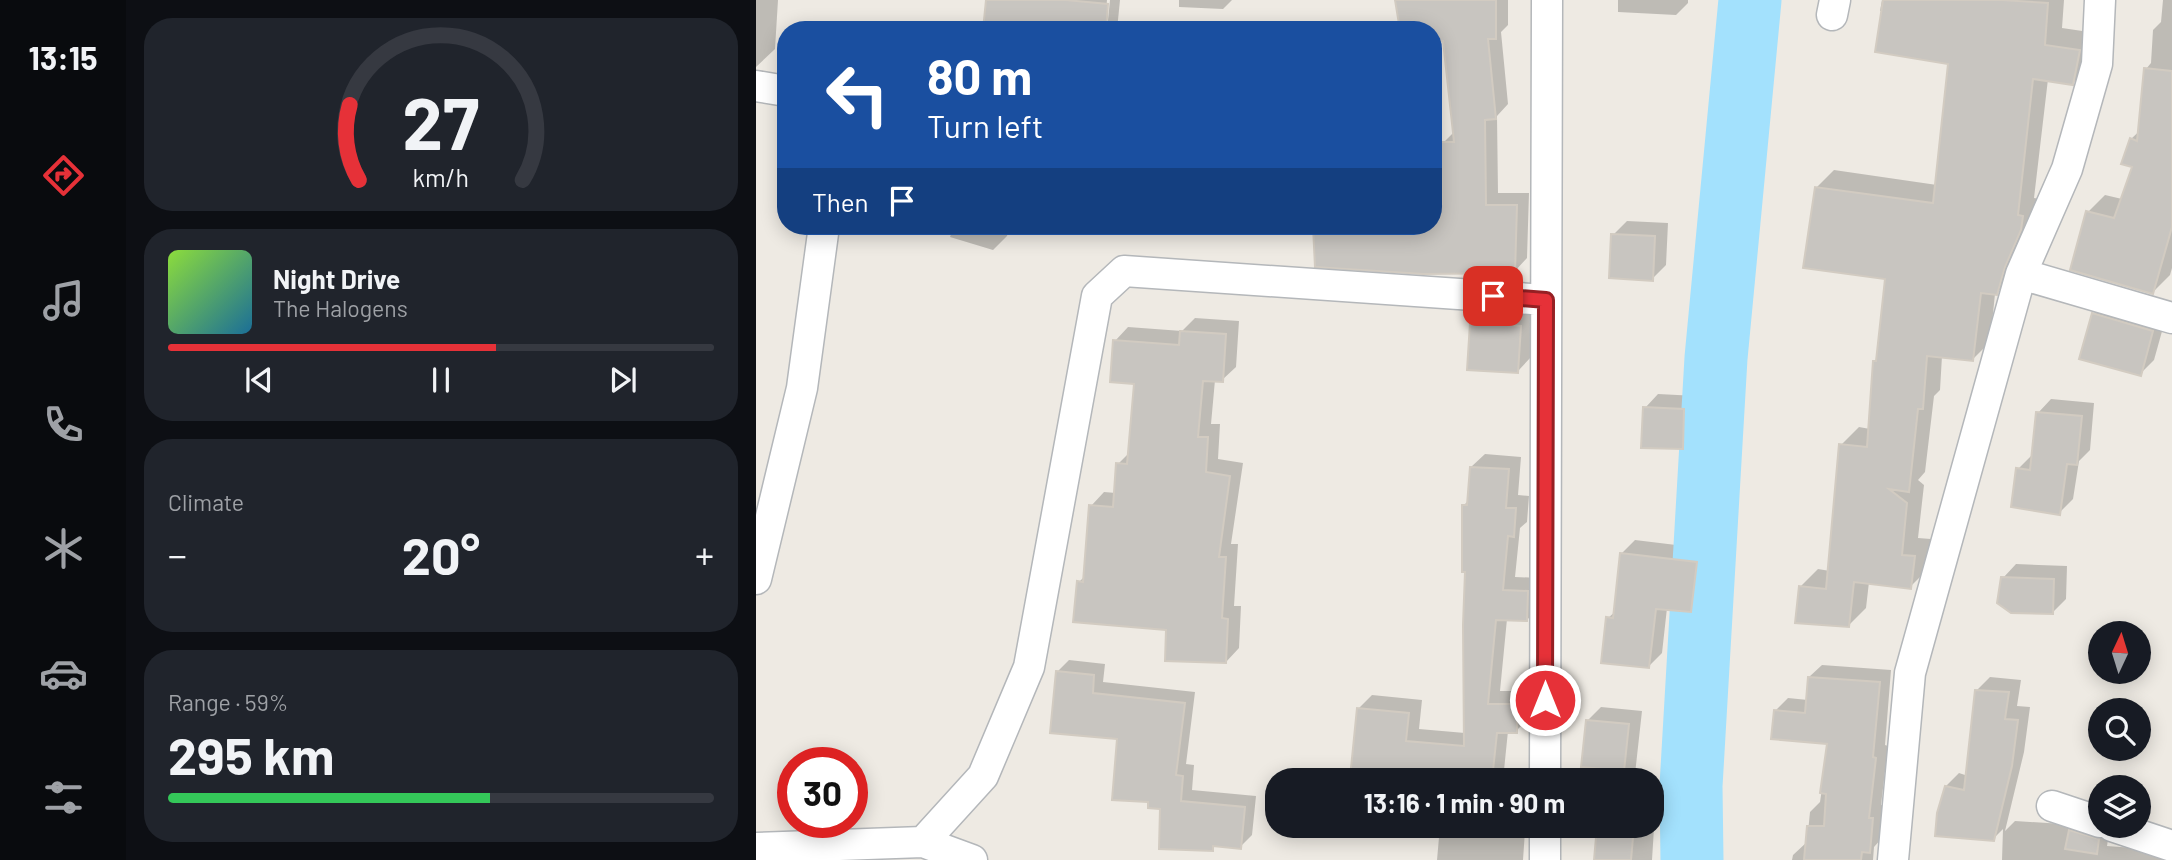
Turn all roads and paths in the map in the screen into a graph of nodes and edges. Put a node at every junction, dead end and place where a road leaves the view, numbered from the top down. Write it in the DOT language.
graph roads {
  1 [pos="1547,0"];
  2 [pos="2100,0"];
  3 [pos="756,86"];
  4 [pos="777,90"];
  5 [pos="823,235"];
  6 [pos="2021,274"];
  7 [pos="1546,300"];
  8 [pos="2172,318"];
  9 [pos="756,579"];
  10 [pos="1545,768"];
  11 [pos="2052,806"];
  12 [pos="2088,818"];
  13 [pos="1545,838"];
  14 [pos="2148,838"];
  15 [pos="923,842"];
  16 [pos="2172,846"];
  17 [pos="756,848"];
  18 [pos="972,860"];
  19 [pos="1545,860"];
  20 [pos="1893,860"];
  1 -- 7 [label="street"];
  2 -- 6 [label="street"];
  3 -- 4 [label="street"];
  5 -- 9 [label="street"];
  6 -- 8 [label="street"];
  6 -- 20 [label="street"];
  7 -- 10 [label="street"];
  7 -- 15 [label="street"];
  11 -- 12 [label="street"];
  13 -- 19 [label="street"];
  14 -- 16 [label="street"];
  15 -- 17 [label="street"];
  15 -- 18 [label="street"];
}
